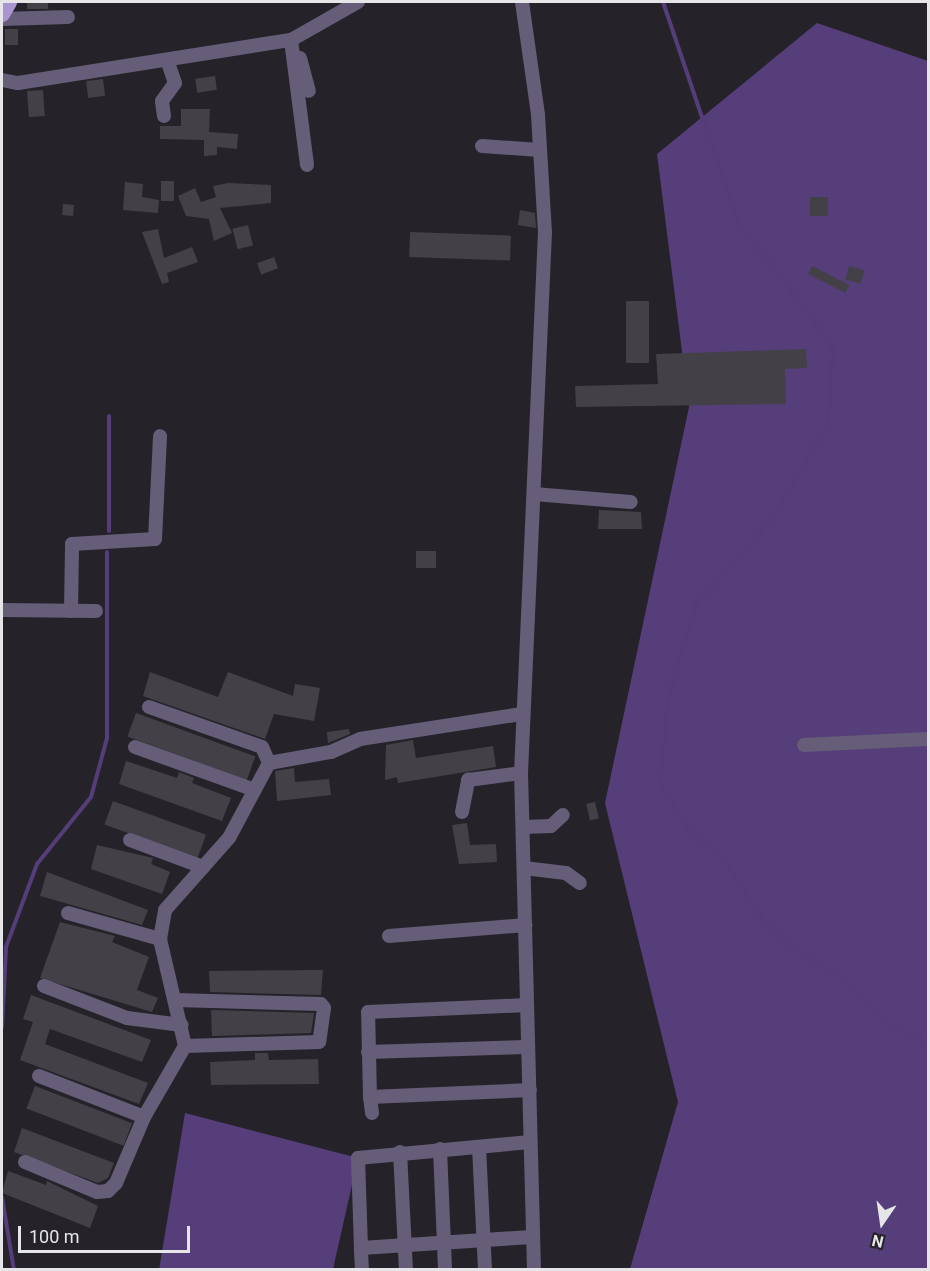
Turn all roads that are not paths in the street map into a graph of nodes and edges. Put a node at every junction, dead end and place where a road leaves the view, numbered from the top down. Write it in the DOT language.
graph roads {
  1 [pos="9,2"];
  2 [pos="358,2"];
  3 [pos="522,2"];
  4 [pos="2,14"];
  5 [pos="68,17"];
  6 [pos="2,19"];
  7 [pos="293,39"];
  8 [pos="167,60"];
  9 [pos="2,80"];
  10 [pos="309,91"];
  11 [pos="164,116"];
  12 [pos="482,146"];
  13 [pos="540,150"];
  14 [pos="308,165"];
  15 [pos="160,436"];
  16 [pos="534,494"];
  17 [pos="631,502"];
  18 [pos="2,610"];
  19 [pos="72,611"];
  20 [pos="96,611"];
  21 [pos="149,707"];
  22 [pos="522,714"];
  23 [pos="928,739"];
  24 [pos="804,745"];
  25 [pos="135,747"];
  26 [pos="269,763"];
  27 [pos="521,773"];
  28 [pos="255,790"];
  29 [pos="462,812"];
  30 [pos="563,815"];
  31 [pos="523,827"];
  32 [pos="130,840"];
  33 [pos="203,867"];
  34 [pos="524,868"];
  35 [pos="580,883"];
  36 [pos="68,913"];
  37 [pos="526,925"];
  38 [pos="389,936"];
  39 [pos="160,939"];
  40 [pos="44,986"];
  41 [pos="175,1000"];
  42 [pos="526,1005"];
  43 [pos="182,1025"];
  44 [pos="185,1046"];
  45 [pos="528,1047"];
  46 [pos="368,1052"];
  47 [pos="39,1076"];
  48 [pos="530,1090"];
  49 [pos="370,1097"];
  50 [pos="372,1113"];
  51 [pos="144,1117"];
  52 [pos="531,1143"];
  53 [pos="479,1147"];
  54 [pos="440,1149"];
  55 [pos="400,1152"];
  56 [pos="25,1162"];
  57 [pos="532,1237"];
  58 [pos="485,1241"];
  59 [pos="444,1243"];
  60 [pos="404,1246"];
  61 [pos="362,1248"];
  62 [pos="363,1269"];
  63 [pos="405,1269"];
  64 [pos="445,1269"];
  65 [pos="485,1269"];
  66 [pos="534,1269"];
  1 -- 4 [label="main road"];
  2 -- 7 [label="street"];
  3 -- 13 [label="street"];
  5 -- 6 [label="street"];
  7 -- 8 [label="street"];
  7 -- 10 [label="street"];
  7 -- 14 [label="street"];
  8 -- 9 [label="street"];
  8 -- 11 [label="street"];
  12 -- 13 [label="street"];
  13 -- 16 [label="street"];
  15 -- 19 [label="street"];
  16 -- 17 [label="street"];
  16 -- 22 [label="street"];
  18 -- 19 [label="street"];
  19 -- 20 [label="street"];
  21 -- 26 [label="street"];
  22 -- 26 [label="street"];
  22 -- 27 [label="street"];
  23 -- 24 [label="street"];
  25 -- 28 [label="street"];
  26 -- 28 [label="street"];
  27 -- 29 [label="street"];
  27 -- 31 [label="street"];
  28 -- 33 [label="street"];
  30 -- 31 [label="street"];
  31 -- 34 [label="street"];
  32 -- 33 [label="street"];
  33 -- 39 [label="street"];
  34 -- 35 [label="street"];
  34 -- 37 [label="street"];
  36 -- 39 [label="street"];
  37 -- 38 [label="street"];
  37 -- 42 [label="street"];
  39 -- 41 [label="street"];
  40 -- 43 [label="street"];
  41 -- 43 [label="street"];
  41 -- 44 [label="street"];
  42 -- 45 [label="street"];
  42 -- 46 [label="street"];
  43 -- 44 [label="street"];
  44 -- 51 [label="street"];
  45 -- 46 [label="street"];
  45 -- 48 [label="street"];
  46 -- 49 [label="street"];
  47 -- 51 [label="street"];
  48 -- 49 [label="street"];
  48 -- 52 [label="street"];
  49 -- 50 [label="street"];
  51 -- 56 [label="street"];
  52 -- 53 [label="street"];
  52 -- 57 [label="street"];
  53 -- 54 [label="street"];
  53 -- 58 [label="street"];
  54 -- 55 [label="street"];
  54 -- 59 [label="street"];
  55 -- 60 [label="street"];
  55 -- 61 [label="street"];
  57 -- 58 [label="street"];
  57 -- 66 [label="street"];
  58 -- 59 [label="street"];
  58 -- 65 [label="street"];
  59 -- 60 [label="street"];
  59 -- 64 [label="street"];
  60 -- 61 [label="street"];
  60 -- 63 [label="street"];
  61 -- 62 [label="street"];
}
